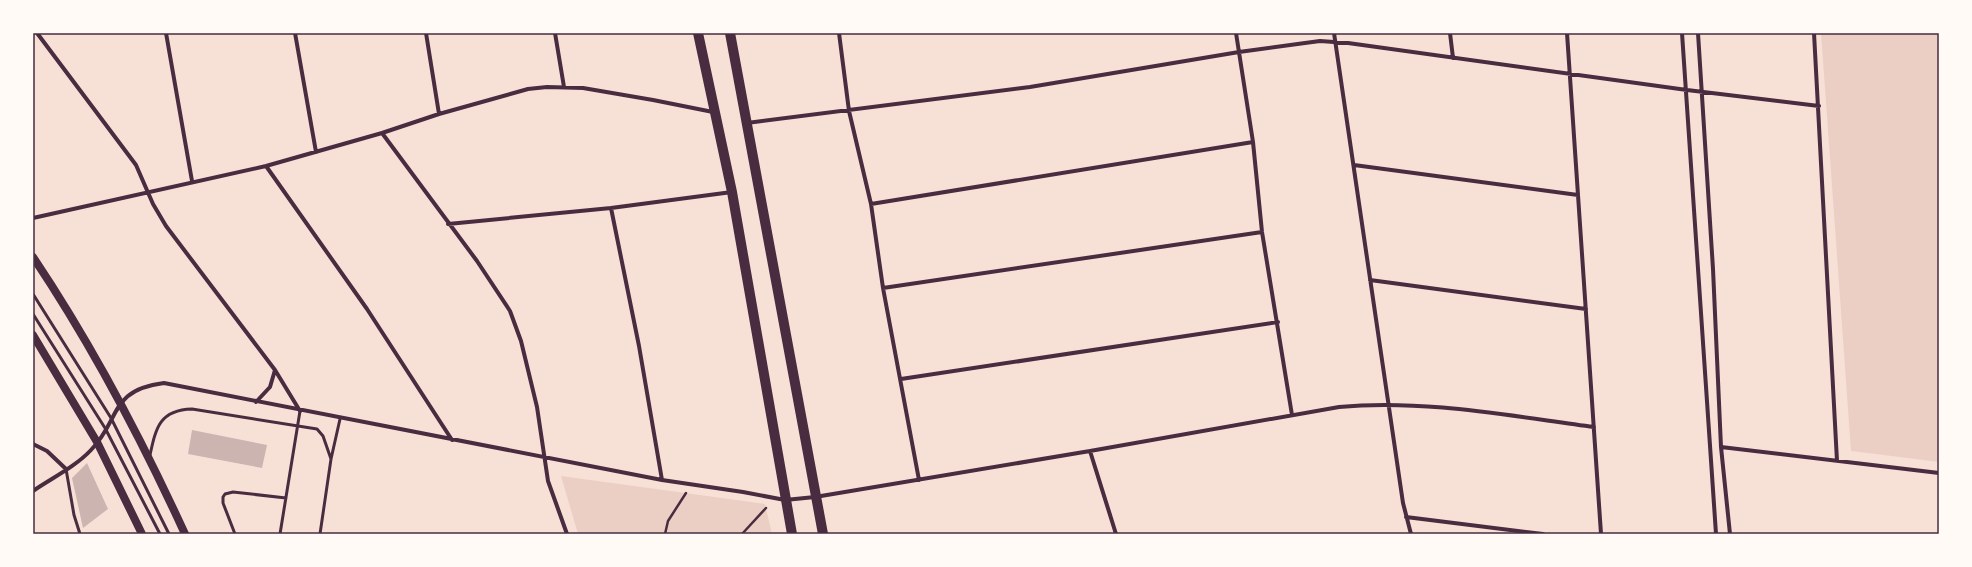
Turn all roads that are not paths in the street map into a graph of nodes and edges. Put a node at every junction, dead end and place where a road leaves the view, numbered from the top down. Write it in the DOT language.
graph roads {
  1 [pos="37,33"];
  2 [pos="166,33"];
  3 [pos="295,33"];
  4 [pos="426,33"];
  5 [pos="555,33"];
  6 [pos="698,33"];
  7 [pos="730,33"];
  8 [pos="839,33"];
  9 [pos="1236,33"];
  10 [pos="1334,33"];
  11 [pos="1450,33"];
  12 [pos="1567,33"];
  13 [pos="1682,33"];
  14 [pos="1698,33"];
  15 [pos="1814,33"];
  16 [pos="1335,41"];
  17 [pos="1239,52"];
  18 [pos="1454,58"];
  19 [pos="1570,74"];
  20 [pos="564,87"];
  21 [pos="1687,90"];
  22 [pos="1702,92"];
  23 [pos="1819,106"];
  24 [pos="850,111"];
  25 [pos="714,112"];
  26 [pos="439,114"];
  27 [pos="746,123"];
  28 [pos="382,133"];
  29 [pos="1253,142"];
  30 [pos="316,152"];
  31 [pos="1354,165"];
  32 [pos="266,166"];
  33 [pos="192,181"];
  34 [pos="149,192"];
  35 [pos="732,192"];
  36 [pos="1578,195"];
  37 [pos="871,204"];
  38 [pos="611,208"];
  39 [pos="33,218"];
  40 [pos="448,224"];
  41 [pos="1262,232"];
  42 [pos="33,257"];
  43 [pos="1370,280"];
  44 [pos="883,288"];
  45 [pos="33,294"];
  46 [pos="1586,309"];
  47 [pos="33,314"];
  48 [pos="1278,322"];
  49 [pos="33,335"];
  50 [pos="275,370"];
  51 [pos="901,379"];
  52 [pos="120,402"];
  53 [pos="256,402"];
  54 [pos="1389,405"];
  55 [pos="300,411"];
  56 [pos="1292,415"];
  57 [pos="111,418"];
  58 [pos="340,419"];
  59 [pos="296,425"];
  60 [pos="1594,427"];
  61 [pos="105,428"];
  62 [pos="452,440"];
  63 [pos="97,442"];
  64 [pos="33,444"];
  65 [pos="1721,447"];
  66 [pos="1090,452"];
  67 [pos="149,456"];
  68 [pos="544,458"];
  69 [pos="331,459"];
  70 [pos="1837,461"];
  71 [pos="66,469"];
  72 [pos="1939,474"];
  73 [pos="662,480"];
  74 [pos="919,480"];
  75 [pos="33,491"];
  76 [pos="815,497"];
  77 [pos="286,498"];
  78 [pos="785,500"];
  79 [pos="1406,517"];
  80 [pos="80,534"];
  81 [pos="142,534"];
  82 [pos="160,534"];
  83 [pos="169,534"];
  84 [pos="185,534"];
  85 [pos="235,534"];
  86 [pos="280,534"];
  87 [pos="320,534"];
  88 [pos="567,534"];
  89 [pos="792,534"];
  90 [pos="823,534"];
  91 [pos="1116,534"];
  92 [pos="1411,534"];
  93 [pos="1543,534"];
  94 [pos="1601,534"];
  95 [pos="1716,534"];
  96 [pos="1730,534"];
  1 -- 34 [label="street"];
  2 -- 33 [label="street"];
  3 -- 30 [label="street"];
  4 -- 26 [label="street"];
  5 -- 20 [label="street"];
  6 -- 25 [label="main road"];
  7 -- 27 [label="main road"];
  8 -- 24 [label="street"];
  9 -- 17 [label="street"];
  10 -- 16 [label="street"];
  11 -- 18 [label="street"];
  12 -- 19 [label="street"];
  13 -- 21 [label="street"];
  14 -- 22 [label="street"];
  15 -- 23 [label="street"];
  16 -- 17 [label="street"];
  16 -- 18 [label="street"];
  16 -- 31 [label="street"];
  17 -- 24 [label="street"];
  17 -- 29 [label="street"];
  18 -- 19 [label="street"];
  19 -- 21 [label="street"];
  19 -- 36 [label="street"];
  20 -- 25 [label="street"];
  20 -- 26 [label="street"];
  21 -- 22 [label="street"];
  21 -- 95 [label="street"];
  22 -- 23 [label="street"];
  22 -- 65 [label="street"];
  23 -- 70 [label="street"];
  24 -- 27 [label="street"];
  24 -- 37 [label="street"];
  25 -- 35 [label="main road"];
  26 -- 28 [label="street"];
  27 -- 76 [label="main road"];
  28 -- 30 [label="street"];
  28 -- 40 [label="street"];
  29 -- 37 [label="street"];
  29 -- 41 [label="street"];
  30 -- 32 [label="street"];
  31 -- 36 [label="street"];
  31 -- 43 [label="street"];
  32 -- 33 [label="street"];
  32 -- 62 [label="street"];
  33 -- 34 [label="street"];
  34 -- 39 [label="street"];
  34 -- 50 [label="street"];
  35 -- 38 [label="street"];
  35 -- 78 [label="main road"];
  36 -- 46 [label="street"];
  37 -- 44 [label="street"];
  38 -- 40 [label="street"];
  38 -- 73 [label="street"];
  40 -- 68 [label="street"];
  41 -- 44 [label="street"];
  41 -- 48 [label="street"];
  42 -- 52 [label="main road"];
  43 -- 46 [label="street"];
  43 -- 54 [label="street"];
  44 -- 51 [label="street"];
  45 -- 57 [label="lane"];
  46 -- 60 [label="street"];
  47 -- 61 [label="lane"];
  48 -- 51 [label="street"];
  48 -- 56 [label="street"];
  49 -- 63 [label="main road"];
  50 -- 53 [label="street"];
  50 -- 55 [label="street"];
  51 -- 74 [label="street"];
  52 -- 53 [label="street"];
  52 -- 57 [label="street"];
  52 -- 67 [label="main road"];
  53 -- 55 [label="street"];
  54 -- 56 [label="street"];
  54 -- 60 [label="street"];
  54 -- 79 [label="street"];
  55 -- 58 [label="street"];
  55 -- 59 [label="lane"];
  56 -- 66 [label="street"];
  57 -- 61 [label="street"];
  57 -- 83 [label="lane"];
  58 -- 62 [label="street"];
  58 -- 69 [label="lane"];
  59 -- 67 [label="lane"];
  59 -- 69 [label="lane"];
  59 -- 77 [label="lane"];
  60 -- 94 [label="street"];
  61 -- 63 [label="street"];
  61 -- 82 [label="lane"];
  62 -- 68 [label="street"];
  63 -- 71 [label="street"];
  63 -- 81 [label="main road"];
  64 -- 71 [label="street"];
  65 -- 70 [label="street"];
  65 -- 96 [label="street"];
  66 -- 74 [label="street"];
  66 -- 91 [label="street"];
  67 -- 84 [label="main road"];
  68 -- 73 [label="street"];
  68 -- 88 [label="street"];
  69 -- 87 [label="lane"];
  70 -- 72 [label="street"];
  71 -- 75 [label="street"];
  71 -- 80 [label="lane"];
  73 -- 78 [label="street"];
  74 -- 76 [label="street"];
  76 -- 78 [label="street"];
  76 -- 90 [label="main road"];
  77 -- 85 [label="lane"];
  77 -- 86 [label="lane"];
  78 -- 89 [label="main road"];
  79 -- 92 [label="street"];
  79 -- 93 [label="street"];
}
